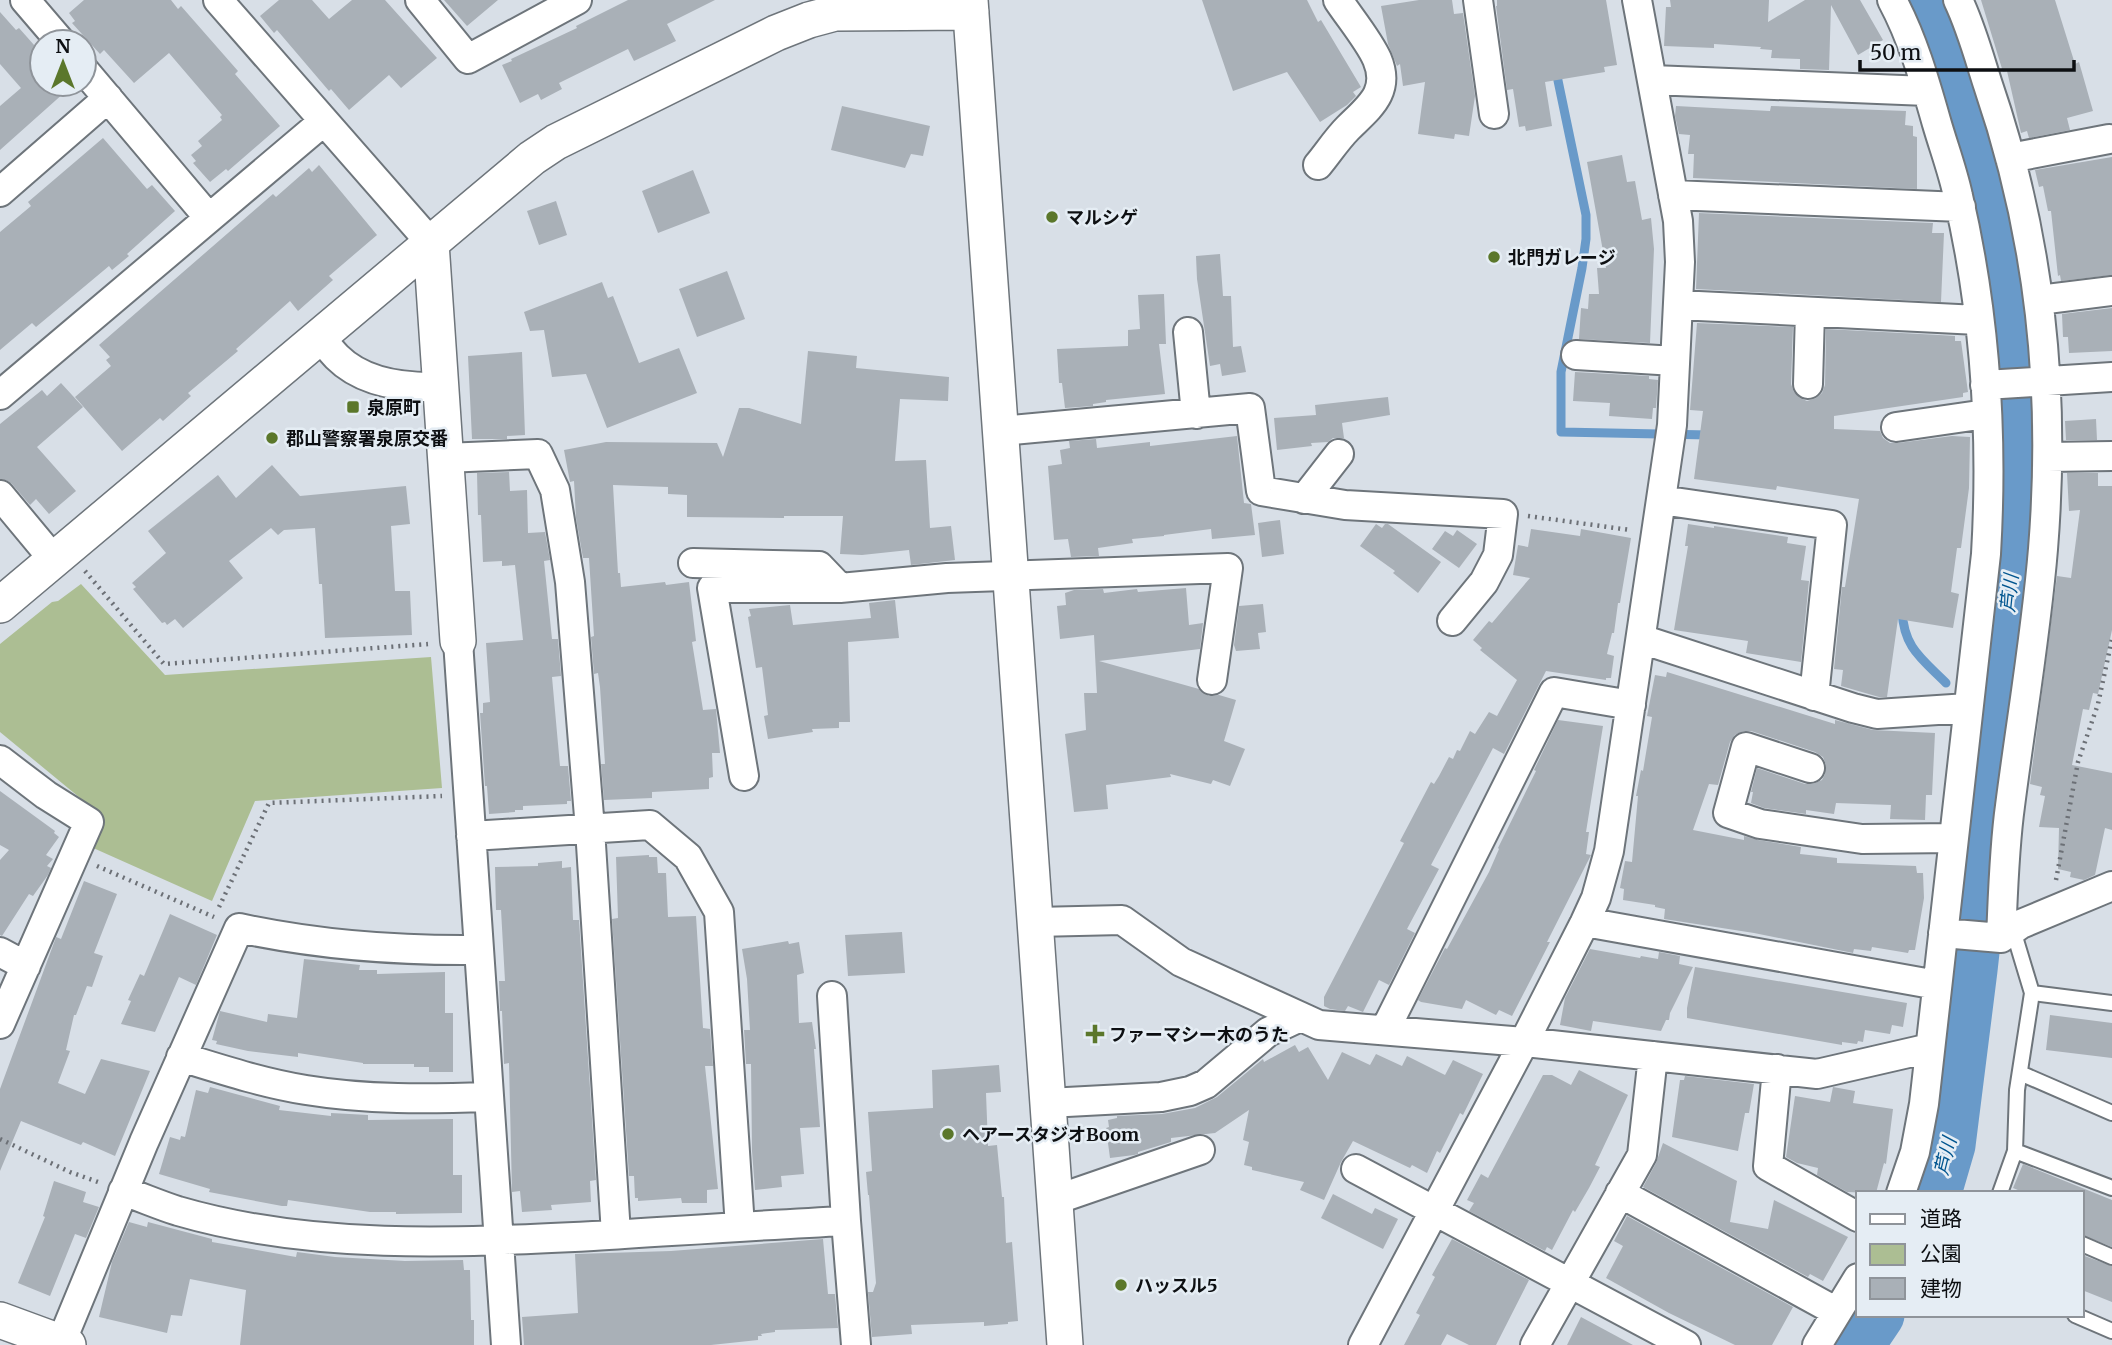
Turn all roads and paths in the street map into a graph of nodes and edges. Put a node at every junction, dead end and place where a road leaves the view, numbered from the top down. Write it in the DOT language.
graph roads {
  1 [pos="25,0"];
  2 [pos="218,0"];
  3 [pos="419,0"];
  4 [pos="577,0"];
  5 [pos="1338,0"];
  6 [pos="1478,0"];
  7 [pos="1637,0"];
  8 [pos="1892,0"];
  9 [pos="1958,0"];
  10 [pos="971,6"];
  11 [pos="835,7"];
  12 [pos="49,28"];
  13 [pos="1652,80"];
  14 [pos="98,86"];
  15 [pos="1927,91"];
  16 [pos="108,99"];
  17 [pos="1494,114"];
  18 [pos="324,121"];
  19 [pos="2109,139"];
  20 [pos="2010,158"];
  21 [pos="1318,165"];
  22 [pos="0,192"];
  23 [pos="1673,195"];
  24 [pos="1961,207"];
  25 [pos="209,218"];
  26 [pos="430,243"];
  27 [pos="2112,291"];
  28 [pos="2039,300"];
  29 [pos="1678,305"];
  30 [pos="1810,312"];
  31 [pos="1978,320"];
  32 [pos="1188,332"];
  33 [pos="320,336"];
  34 [pos="1576,355"];
  35 [pos="1675,361"];
  36 [pos="2112,377"];
  37 [pos="2047,381"];
  38 [pos="1808,384"];
  39 [pos="1985,385"];
  40 [pos="440,387"];
  41 [pos="0,395"];
  42 [pos="1196,414"];
  43 [pos="1986,414"];
  44 [pos="1896,427"];
  45 [pos="1000,431"];
  46 [pos="1339,454"];
  47 [pos="2112,456"];
  48 [pos="2048,457"];
  49 [pos="445,458"];
  50 [pos="0,495"];
  51 [pos="1304,499"];
  52 [pos="1661,500"];
  53 [pos="1535,516"];
  54 [pos="1657,534"];
  55 [pos="60,554"];
  56 [pos="693,563"];
  57 [pos="1011,576"];
  58 [pos="841,588"];
  59 [pos="0,605"];
  60 [pos="1452,621"];
  61 [pos="1641,639"];
  62 [pos="2112,639"];
  63 [pos="458,642"];
  64 [pos="1212,680"];
  65 [pos="1814,696"];
  66 [pos="1631,705"];
  67 [pos="1968,708"];
  68 [pos="0,760"];
  69 [pos="1810,768"];
  70 [pos="744,776"];
  71 [pos="469,795"];
  72 [pos="590,830"];
  73 [pos="471,836"];
  74 [pos="1954,838"];
  75 [pos="74,855"];
  76 [pos="2112,886"];
  77 [pos="2051,912"];
  78 [pos="1035,922"];
  79 [pos="1585,922"];
  80 [pos="226,923"];
  81 [pos="1943,933"];
  82 [pos="2007,934"];
  83 [pos="479,950"];
  84 [pos="0,952"];
  85 [pos="26,966"];
  86 [pos="1937,985"];
  87 [pos="2032,993"];
  88 [pos="832,996"];
  89 [pos="2112,1003"];
  90 [pos="1300,1017"];
  91 [pos="0,1024"];
  92 [pos="1385,1030"];
  93 [pos="1524,1042"];
  94 [pos="1930,1048"];
  95 [pos="1653,1056"];
  96 [pos="181,1057"];
  97 [pos="1777,1069"];
  98 [pos="2020,1073"];
  99 [pos="489,1097"];
  100 [pos="1048,1103"];
  101 [pos="2112,1113"];
  102 [pos="0,1139"];
  103 [pos="1200,1150"];
  104 [pos="2015,1151"];
  105 [pos="1356,1169"];
  106 [pos="2112,1188"];
  107 [pos="123,1191"];
  108 [pos="1902,1191"];
  109 [pos="2001,1191"];
  110 [pos="1620,1194"];
  111 [pos="1055,1200"];
  112 [pos="1434,1211"];
  113 [pos="1856,1216"];
  114 [pos="846,1221"];
  115 [pos="740,1227"];
  116 [pos="616,1234"];
  117 [pos="499,1241"];
  118 [pos="2084,1245"];
  119 [pos="2112,1257"];
  120 [pos="1856,1281"];
  121 [pos="1570,1283"];
  122 [pos="1837,1312"];
  123 [pos="2080,1317"];
  124 [pos="0,1320"];
  125 [pos="2112,1331"];
  126 [pos="63,1344"];
  127 [pos="506,1345"];
  128 [pos="856,1345"];
  129 [pos="1065,1345"];
  130 [pos="1363,1345"];
  131 [pos="1535,1345"];
  132 [pos="1686,1345"];
  133 [pos="1817,1345"];
  1 -- 12 [label="street"];
  2 -- 18 [label="street"];
  3 -- 4 [label="street"];
  5 -- 21 [label="street"];
  6 -- 17 [label="street"];
  7 -- 13 [label="street"];
  8 -- 15 [label="street"];
  9 -- 20 [label="street"];
  10 -- 11 [label="street"];
  10 -- 45 [label="street"];
  11 -- 26 [label="street"];
  13 -- 15 [label="street"];
  13 -- 23 [label="street"];
  14 -- 16 [label="street"];
  15 -- 24 [label="street"];
  16 -- 22 [label="street"];
  16 -- 25 [label="street"];
  18 -- 25 [label="street"];
  18 -- 26 [label="street"];
  19 -- 20 [label="street"];
  20 -- 28 [label="street"];
  23 -- 24 [label="street"];
  23 -- 29 [label="street"];
  24 -- 31 [label="street"];
  25 -- 41 [label="street"];
  26 -- 33 [label="street"];
  26 -- 40 [label="street"];
  27 -- 28 [label="street"];
  28 -- 37 [label="street"];
  29 -- 30 [label="street"];
  29 -- 35 [label="street"];
  30 -- 31 [label="street"];
  30 -- 38 [label="street"];
  31 -- 39 [label="street"];
  32 -- 42 [label="street"];
  33 -- 40 [label="street"];
  33 -- 55 [label="street"];
  34 -- 35 [label="street"];
  35 -- 52 [label="street"];
  36 -- 37 [label="street"];
  37 -- 39 [label="street"];
  37 -- 48 [label="street"];
  39 -- 43 [label="street"];
  40 -- 49 [label="street"];
  42 -- 45 [label="street"];
  42 -- 51 [label="street"];
  43 -- 44 [label="street"];
  43 -- 67 [label="street"];
  45 -- 57 [label="street"];
  46 -- 51 [label="street"];
  47 -- 48 [label="street"];
  48 -- 82 [label="street"];
  49 -- 63 [label="street"];
  49 -- 72 [label="street"];
  50 -- 55 [label="street"];
  51 -- 60 [label="street"];
  52 -- 54 [label="street"];
  52 -- 65 [label="street"];
  53 -- 54 [label="path"];
  54 -- 61 [label="street"];
  55 -- 59 [label="street"];
  55 -- 63 [label="path"];
  56 -- 58 [label="street"];
  57 -- 58 [label="street"];
  57 -- 64 [label="street"];
  57 -- 78 [label="street"];
  58 -- 70 [label="street"];
  61 -- 65 [label="street"];
  61 -- 66 [label="street"];
  62 -- 77 [label="path"];
  63 -- 71 [label="street"];
  65 -- 67 [label="street"];
  66 -- 79 [label="street"];
  66 -- 92 [label="street"];
  67 -- 74 [label="street"];
  68 -- 75 [label="street"];
  69 -- 74 [label="street"];
  71 -- 73 [label="street"];
  71 -- 80 [label="path"];
  72 -- 73 [label="street"];
  72 -- 115 [label="street"];
  72 -- 116 [label="street"];
  73 -- 83 [label="street"];
  74 -- 81 [label="street"];
  75 -- 80 [label="path"];
  75 -- 85 [label="street"];
  76 -- 77 [label="street"];
  77 -- 82 [label="street"];
  78 -- 90 [label="street"];
  78 -- 100 [label="street"];
  79 -- 86 [label="street"];
  79 -- 93 [label="street"];
  80 -- 83 [label="street"];
  80 -- 96 [label="street"];
  81 -- 82 [label="street"];
  81 -- 86 [label="street"];
  82 -- 87 [label="lane"];
  83 -- 99 [label="street"];
  84 -- 85 [label="street"];
  85 -- 91 [label="street"];
  86 -- 94 [label="street"];
  87 -- 89 [label="lane"];
  87 -- 98 [label="lane"];
  88 -- 114 [label="street"];
  90 -- 92 [label="street"];
  90 -- 100 [label="street"];
  92 -- 93 [label="street"];
  93 -- 95 [label="street"];
  93 -- 112 [label="street"];
  94 -- 97 [label="street"];
  94 -- 108 [label="street"];
  95 -- 97 [label="street"];
  95 -- 110 [label="street"];
  96 -- 99 [label="street"];
  96 -- 107 [label="street"];
  97 -- 113 [label="street"];
  98 -- 101 [label="lane"];
  98 -- 104 [label="lane"];
  99 -- 117 [label="street"];
  100 -- 111 [label="street"];
  102 -- 107 [label="path"];
  103 -- 111 [label="street"];
  104 -- 106 [label="lane"];
  104 -- 109 [label="lane"];
  105 -- 112 [label="street"];
  107 -- 117 [label="street"];
  107 -- 126 [label="street"];
  110 -- 121 [label="street"];
  110 -- 122 [label="street"];
  111 -- 129 [label="street"];
  112 -- 121 [label="street"];
  112 -- 130 [label="street"];
  114 -- 115 [label="street"];
  114 -- 128 [label="street"];
  115 -- 116 [label="street"];
  116 -- 117 [label="street"];
  117 -- 127 [label="street"];
  118 -- 119 [label="lane"];
  120 -- 122 [label="street"];
  121 -- 131 [label="street"];
  121 -- 132 [label="street"];
  122 -- 133 [label="street"];
  123 -- 125 [label="lane"];
  124 -- 126 [label="street"];
}
